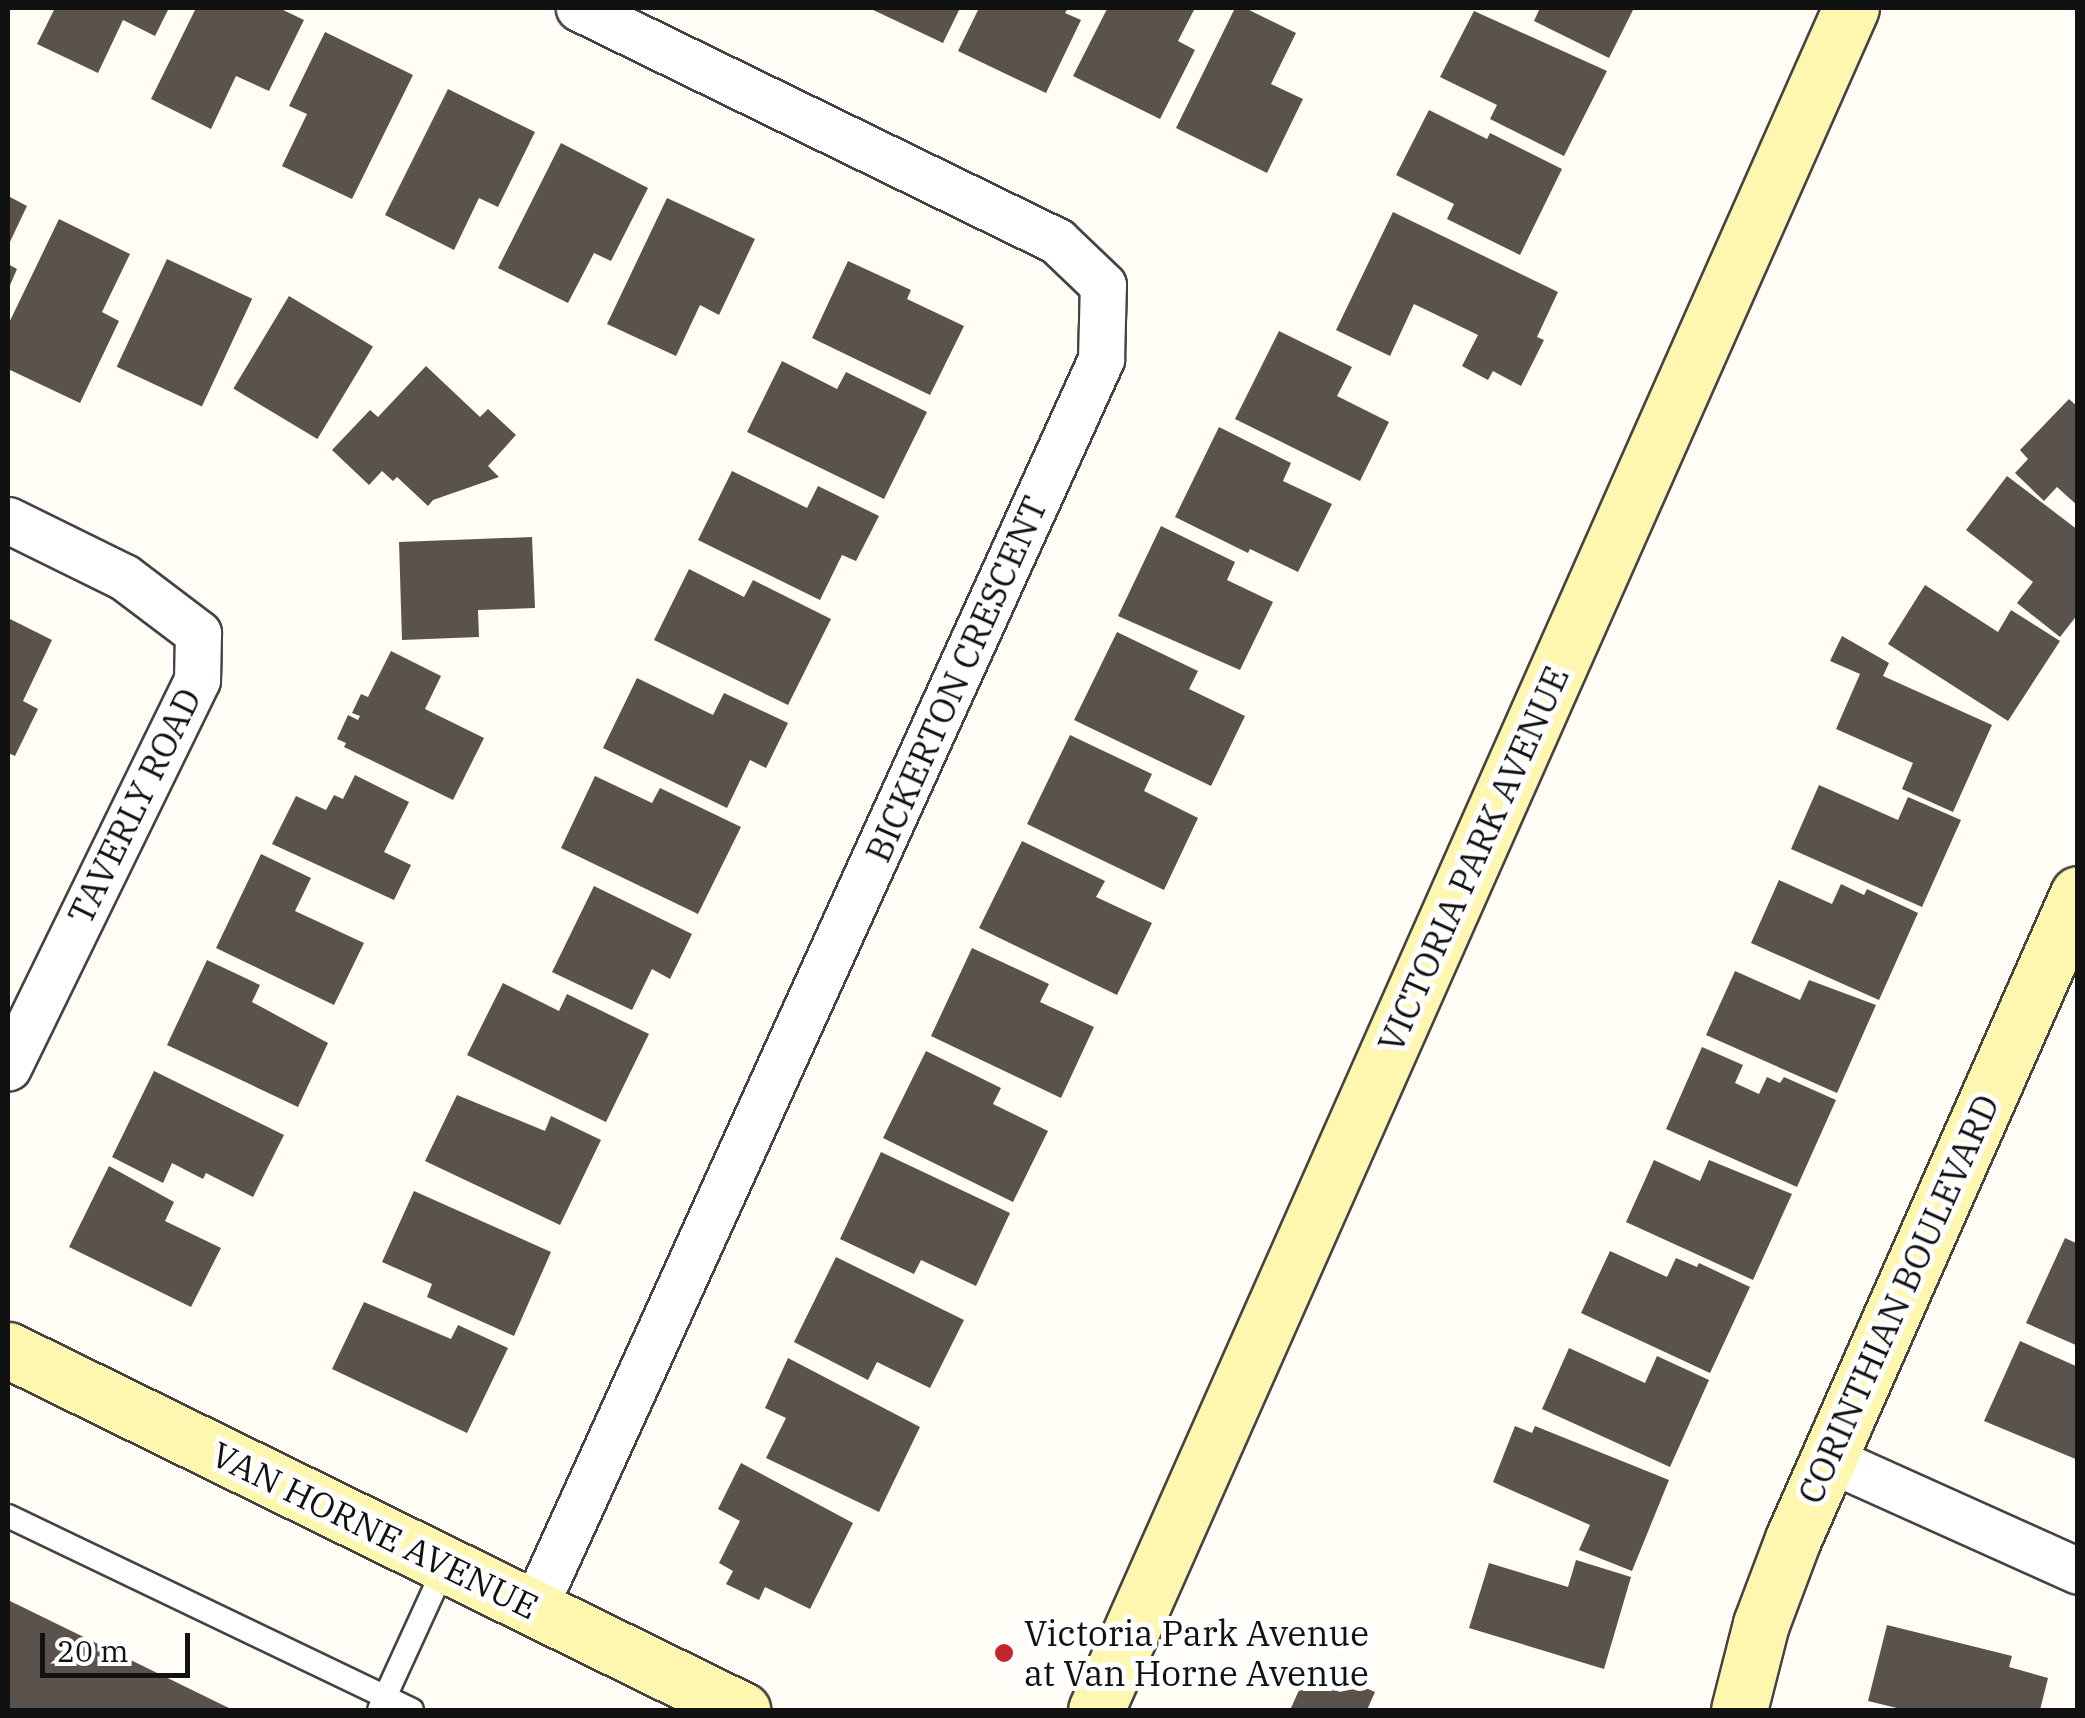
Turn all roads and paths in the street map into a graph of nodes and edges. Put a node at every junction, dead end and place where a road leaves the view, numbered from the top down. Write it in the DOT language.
graph roads {
  1 [pos="579,8"];
  2 [pos="1850,8"];
  3 [pos="8,520"];
  4 [pos="2078,894"];
  5 [pos="8,1068"];
  6 [pos="8,1350"];
  7 [pos="1827,1458"];
  8 [pos="8,1516"];
  9 [pos="446,1564"];
  10 [pos="2078,1571"];
  11 [pos="534,1608"];
  12 [pos="382,1704"];
  13 [pos="412,1710"];
  14 [pos="742,1710"];
  15 [pos="1096,1710"];
  16 [pos="1739,1710"];
  1 -- 11 [label="street, BICKERTON CRESCENT"];
  2 -- 15 [label="main road, VICTORIA PARK AVENUE"];
  3 -- 5 [label="street, TAVERLY ROAD"];
  4 -- 7 [label="main road, CORINTHIAN BOULEVARD"];
  6 -- 9 [label="main road, VAN HORNE AVENUE"];
  7 -- 10 [label="street"];
  7 -- 16 [label="main road, CORINTHIAN BOULEVARD"];
  8 -- 12 [label="lane"];
  9 -- 11 [label="main road, VAN HORNE AVENUE"];
  9 -- 12 [label="lane"];
  11 -- 14 [label="main road, VAN HORNE AVENUE"];
  12 -- 13 [label="lane"];
}
